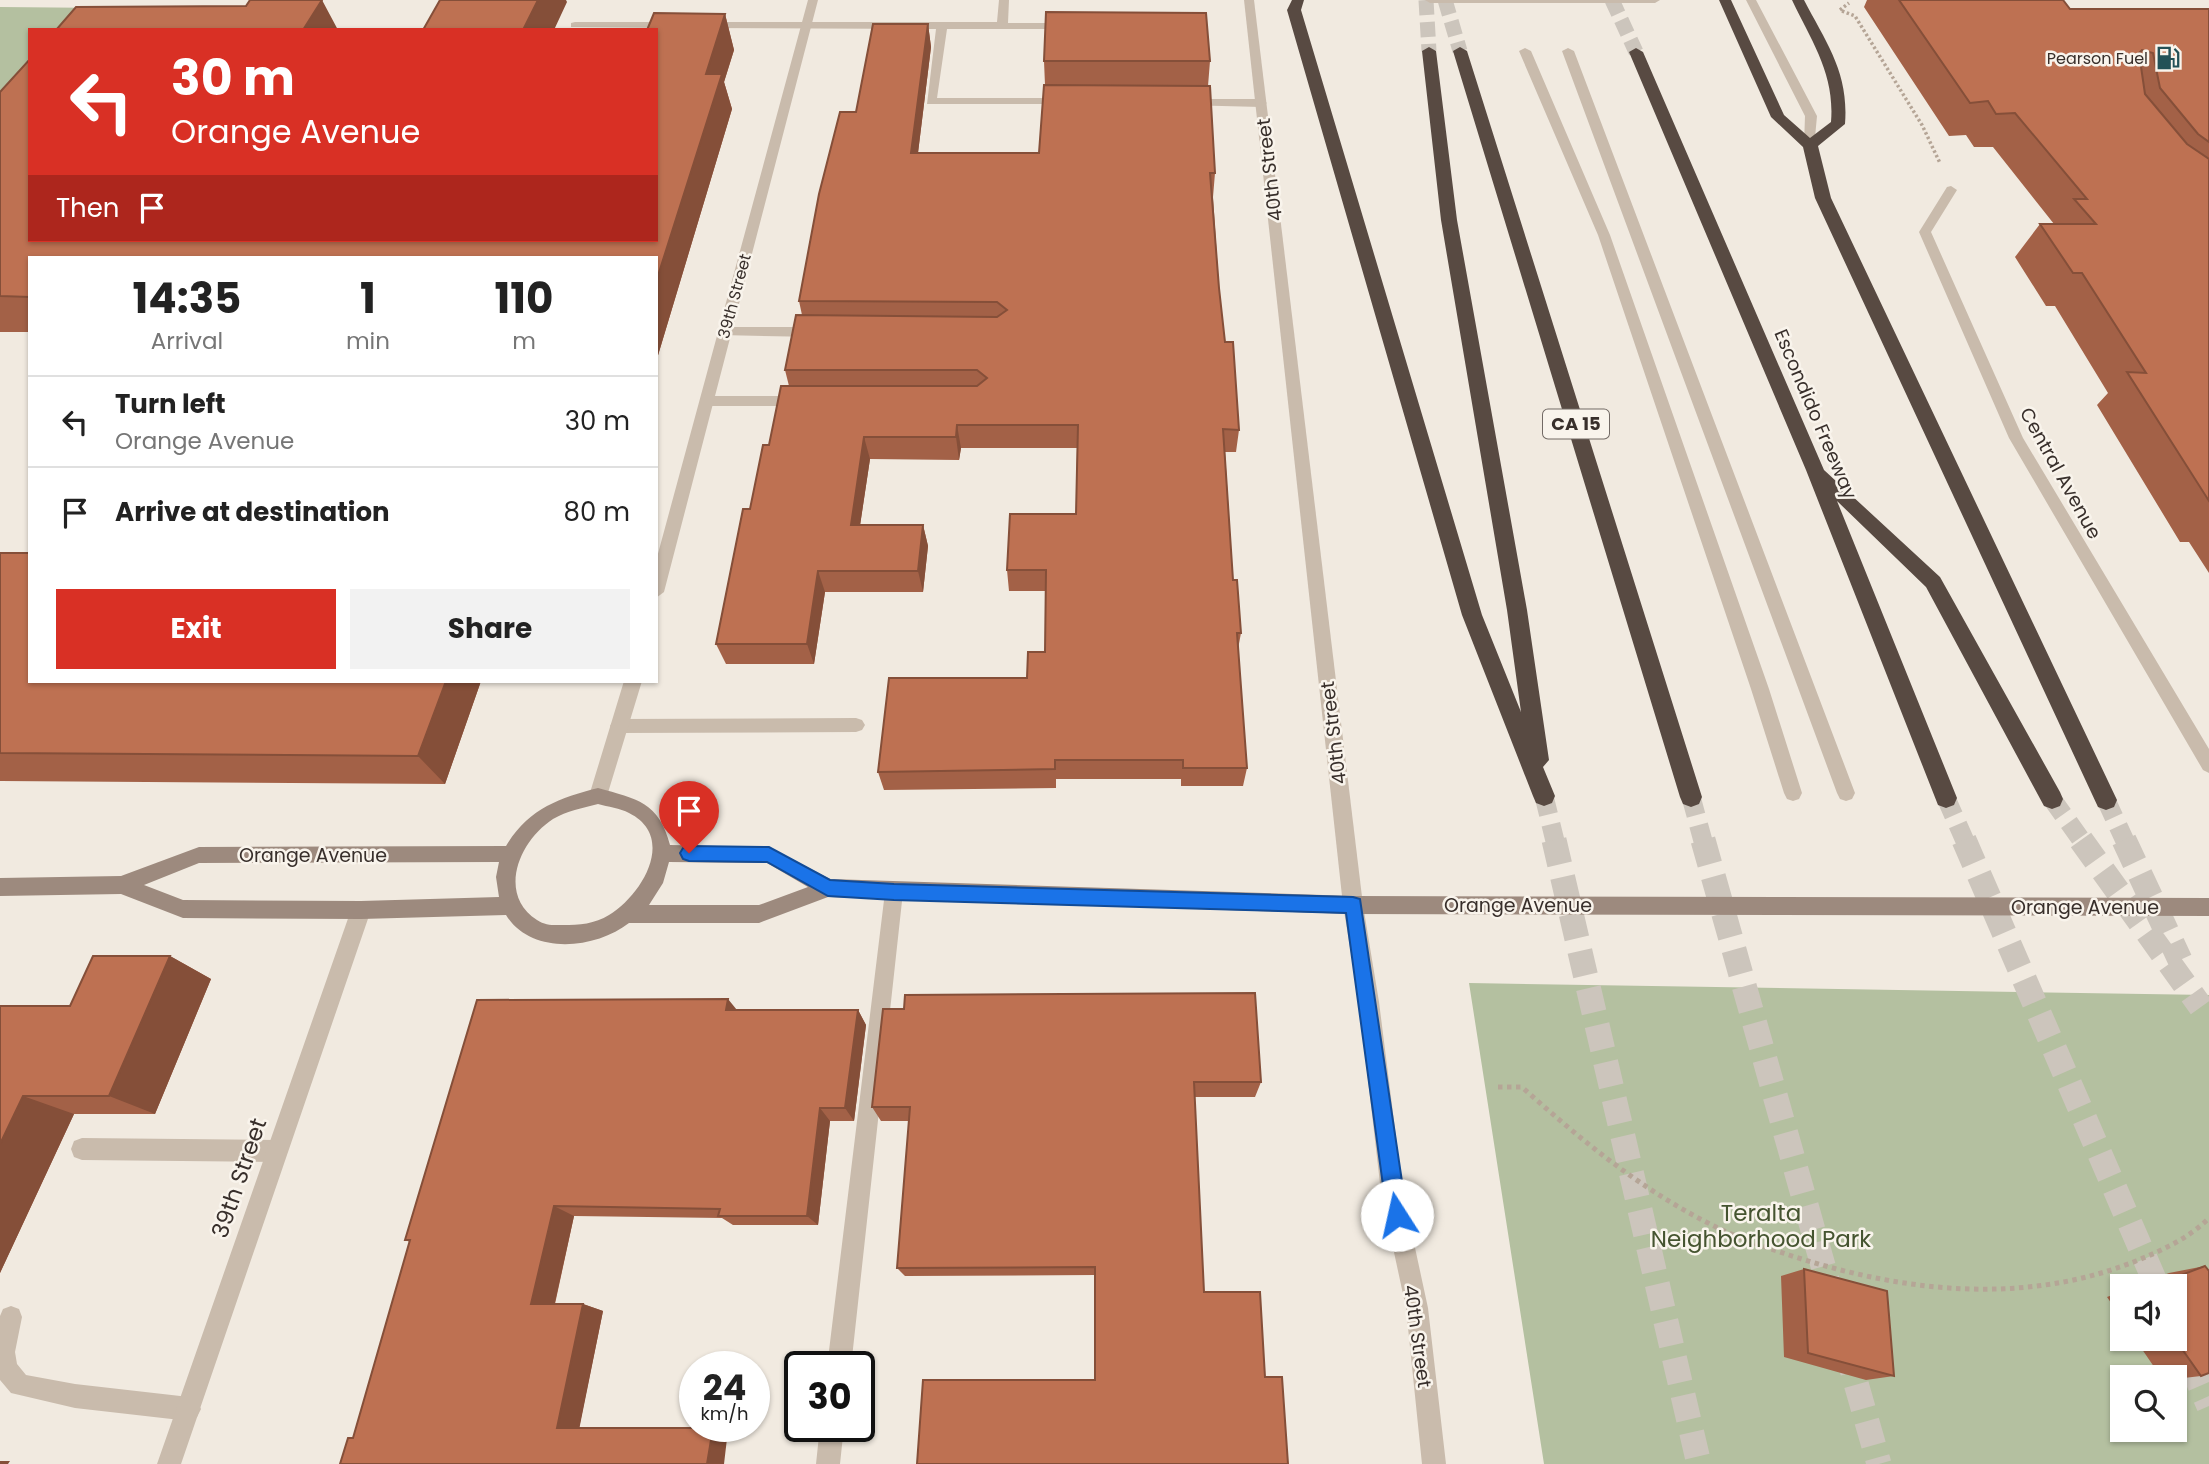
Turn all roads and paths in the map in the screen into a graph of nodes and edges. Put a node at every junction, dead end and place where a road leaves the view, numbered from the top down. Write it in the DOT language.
graph roads {
  1 [pos="813,0"];
  2 [pos="1004,0"];
  3 [pos="1249,0"];
  4 [pos="1298,0"];
  5 [pos="1430,0"];
  6 [pos="1655,0"];
  7 [pos="1725,0"];
  8 [pos="1751,0"];
  9 [pos="1798,0"];
  10 [pos="1849,3"];
  11 [pos="575,25"];
  12 [pos="681,25"];
  13 [pos="694,25"];
  14 [pos="806,25"];
  15 [pos="1002,25"];
  16 [pos="942,26"];
  17 [pos="1083,26"];
  18 [pos="1429,51"];
  19 [pos="1460,51"];
  20 [pos="1525,51"];
  21 [pos="1568,51"];
  22 [pos="1636,52"];
  23 [pos="1082,102"];
  24 [pos="1179,103"];
  25 [pos="1261,103"];
  26 [pos="1810,145"];
  27 [pos="1951,190"];
  28 [pos="725,332"];
  29 [pos="834,332"];
  30 [pos="707,401"];
  31 [pos="817,401"];
  32 [pos="1815,470"];
  33 [pos="658,585"];
  34 [pos="632,683"];
  35 [pos="856,725"];
  36 [pos="619,726"];
  37 [pos="2209,765"];
  38 [pos="1793,793"];
  39 [pos="1846,793"];
  40 [pos="598,796"];
  41 [pos="1691,797"];
  42 [pos="1946,798"];
  43 [pos="2052,799"];
  44 [pos="2106,800"];
  45 [pos="663,853"];
  46 [pos="510,854"];
  47 [pos="121,885"];
  48 [pos="0,887"];
  49 [pos="828,888"];
  50 [pos="894,892"];
  51 [pos="1353,905"];
  52 [pos="509,906"];
  53 [pos="2209,907"];
  54 [pos="361,910"];
  55 [pos="630,914"];
  56 [pos="1498,1087"];
  57 [pos="82,1149"];
  58 [pos="276,1151"];
  59 [pos="2209,1218"];
  60 [pos="11,1317"];
  61 [pos="841,1351"];
  62 [pos="189,1409"];
  63 [pos="830,1442"];
  64 [pos="169,1464"];
  65 [pos="828,1464"];
  66 [pos="1434,1464"];
  1 -- 14 [label="street, 39th Street"];
  2 -- 15 [label="street"];
  3 -- 25 [label="street, 40th Street"];
  4 -- 18 [label="highway"];
  5 -- 6 [label="street"];
  7 -- 26 [label="highway"];
  8 -- 26 [label="street"];
  9 -- 26 [label="highway"];
  10 -- 27 [label="path"];
  11 -- 12 [label="street"];
  13 -- 14 [label="street"];
  14 -- 16 [label="street"];
  14 -- 28 [label="street, 39th Street"];
  15 -- 16 [label="street"];
  15 -- 17 [label="street"];
  16 -- 23 [label="street"];
  19 -- 41 [label="highway, CA 15"];
  20 -- 38 [label="street"];
  21 -- 39 [label="street"];
  22 -- 32 [label="highway, Escondido Freeway"];
  24 -- 25 [label="street"];
  25 -- 51 [label="street, 40th Street"];
  26 -- 44 [label="highway"];
  27 -- 37 [label="street, Central Avenue"];
  28 -- 29 [label="street"];
  28 -- 30 [label="street, 39th Street"];
  30 -- 31 [label="street"];
  30 -- 33 [label="street, 39th Street"];
  32 -- 42 [label="highway, Escondido Freeway"];
  32 -- 43 [label="highway"];
  34 -- 36 [label="street"];
  35 -- 36 [label="street"];
  36 -- 40 [label="street"];
  40 -- 45 [label="main road"];
  40 -- 46 [label="main road"];
  45 -- 49 [label="main road, Orange Avenue"];
  45 -- 55 [label="main road"];
  46 -- 47 [label="main road, Orange Avenue"];
  46 -- 52 [label="main road"];
  47 -- 48 [label="main road, Orange Avenue"];
  47 -- 54 [label="main road, Orange Avenue"];
  49 -- 50 [label="main road, Orange Avenue"];
  49 -- 55 [label="main road, Orange Avenue"];
  50 -- 51 [label="main road, Orange Avenue"];
  50 -- 61 [label="street"];
  51 -- 53 [label="main road, Orange Avenue"];
  51 -- 66 [label="street, 40th Street"];
  52 -- 54 [label="main road, Orange Avenue"];
  52 -- 55 [label="main road"];
  54 -- 58 [label="street, 39th Street"];
  56 -- 59 [label="path"];
  57 -- 58 [label="street"];
  58 -- 62 [label="street, 39th Street"];
  60 -- 62 [label="street"];
  62 -- 64 [label="street, 39th Street"];
  63 -- 65 [label="street"];
}
